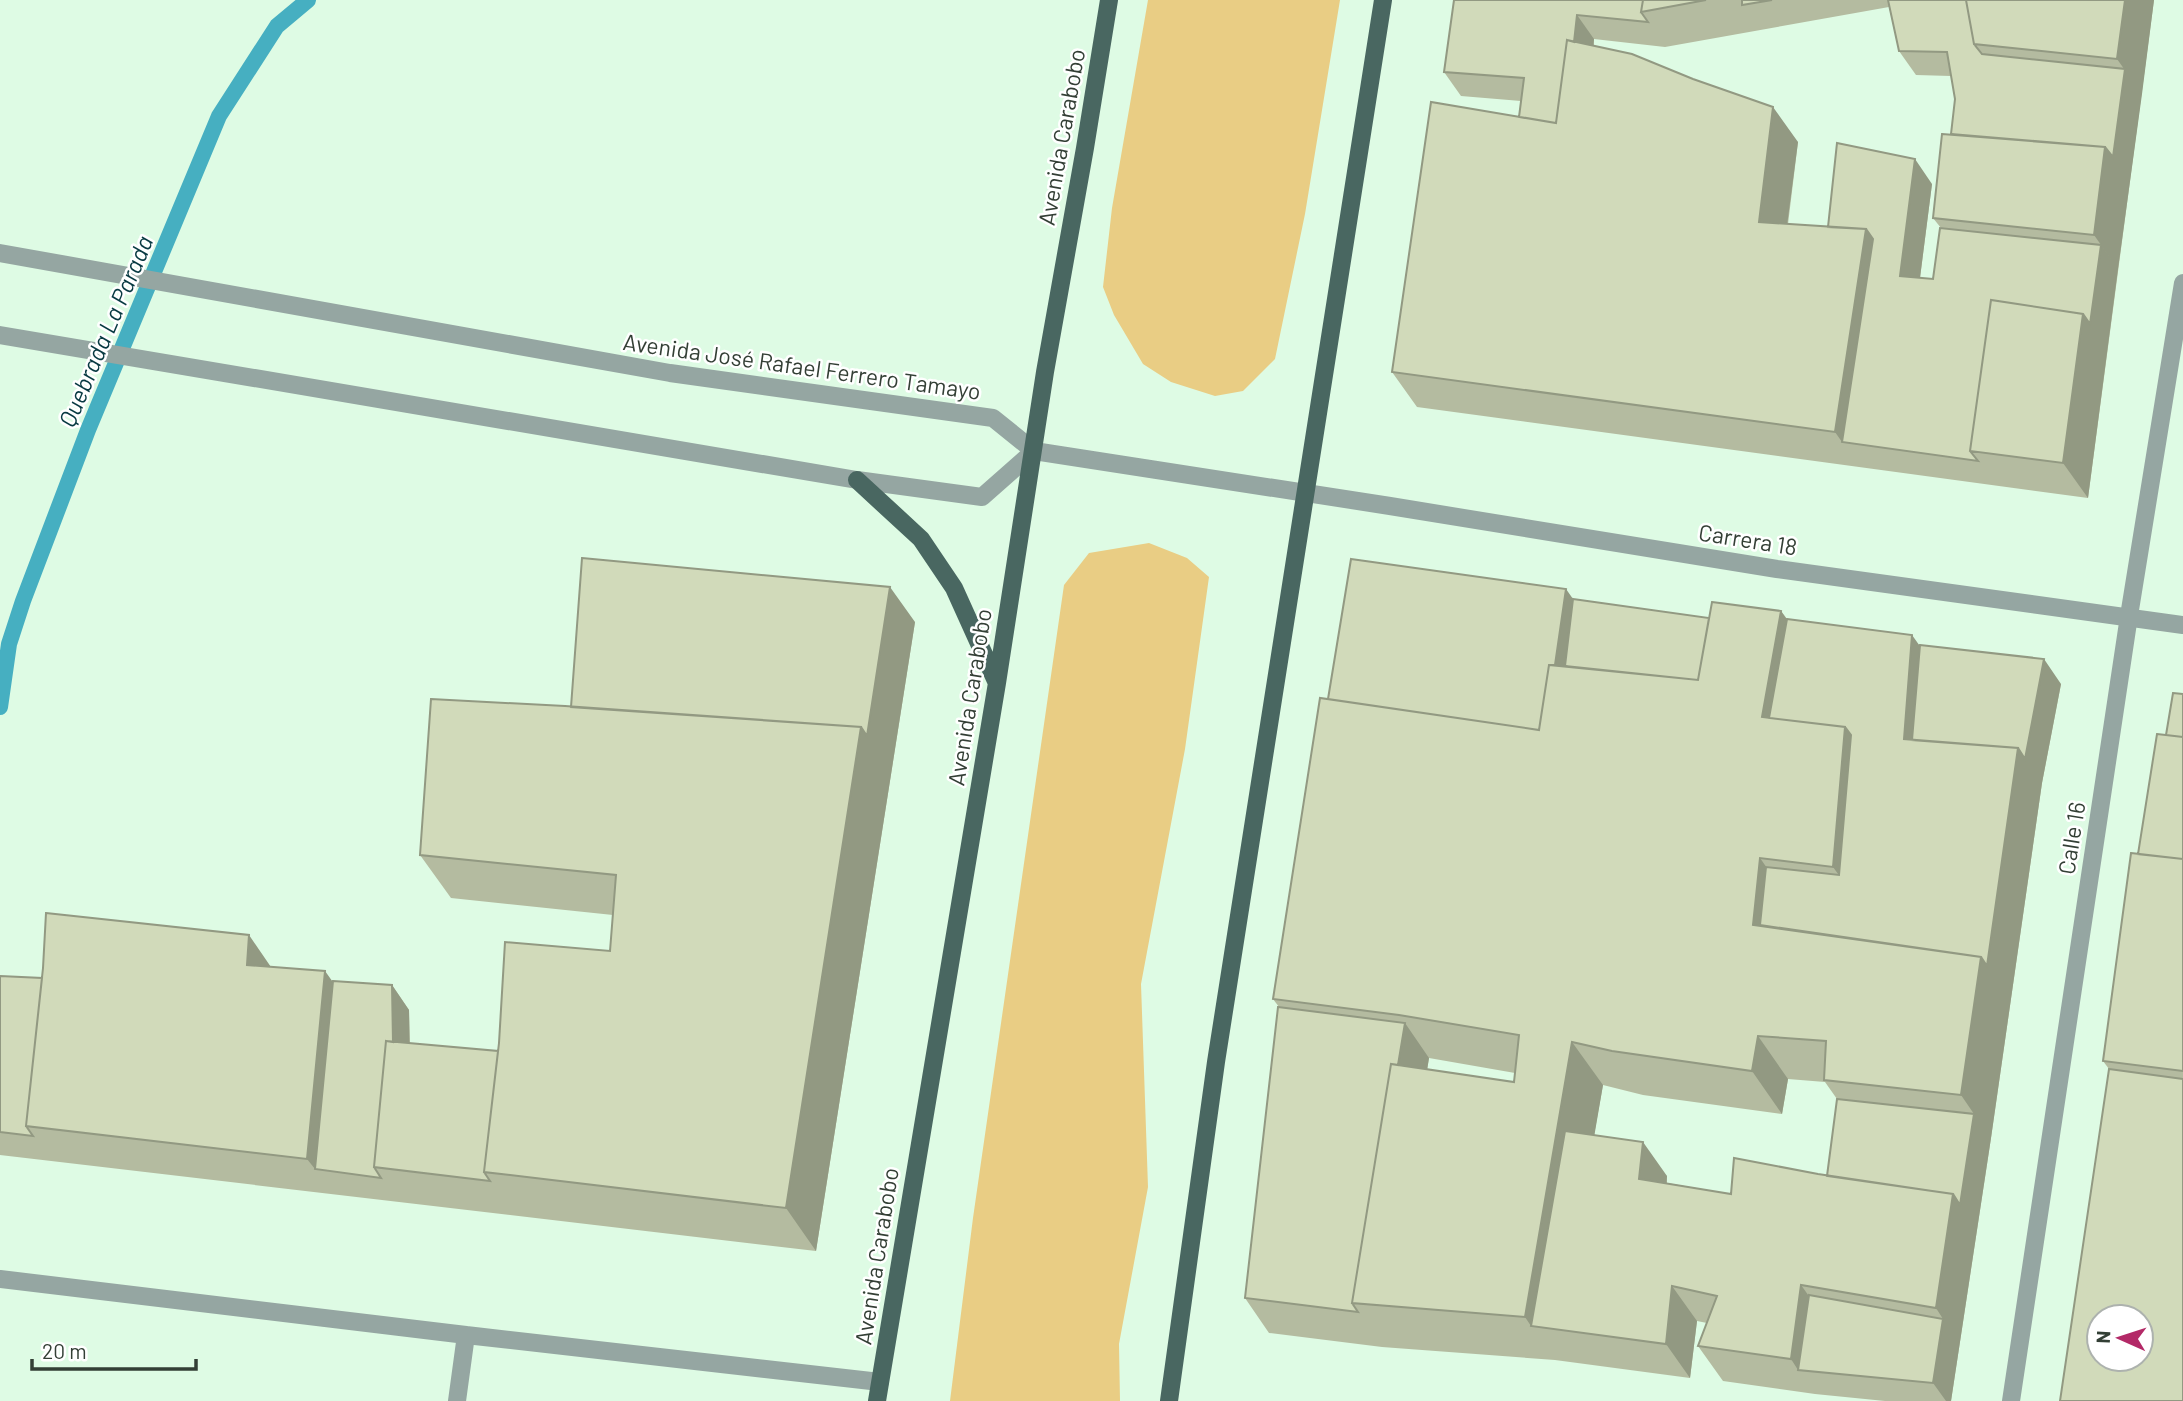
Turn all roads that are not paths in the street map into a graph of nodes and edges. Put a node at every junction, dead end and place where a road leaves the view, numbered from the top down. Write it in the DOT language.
graph roads {
  1 [pos="1109,0"];
  2 [pos="1383,0"];
  3 [pos="0,253"];
  4 [pos="2183,283"];
  5 [pos="0,335"];
  6 [pos="1034,451"];
  7 [pos="857,480"];
  8 [pos="1306,494"];
  9 [pos="2129,616"];
  10 [pos="2183,625"];
  11 [pos="997,683"];
  12 [pos="0,1279"];
  13 [pos="466,1335"];
  14 [pos="880,1382"];
  15 [pos="457,1401"];
  16 [pos="877,1401"];
  17 [pos="1169,1401"];
  18 [pos="2011,1401"];
  1 -- 6 [label="main road, Avenida Carabobo"];
  2 -- 8 [label="main road"];
  3 -- 6 [label="street, Avenida José Rafael Ferrero Tamayo"];
  4 -- 9 [label="street, Calle 16"];
  5 -- 7 [label="street"];
  6 -- 7 [label="street"];
  6 -- 8 [label="street, Carrera 18"];
  6 -- 11 [label="main road, Avenida Carabobo"];
  7 -- 11 [label="main road"];
  8 -- 9 [label="street, Carrera 18"];
  8 -- 17 [label="main road"];
  9 -- 10 [label="street, Carrera 18"];
  9 -- 18 [label="street, Calle 16"];
  11 -- 14 [label="main road, Avenida Carabobo"];
  12 -- 13 [label="street"];
  13 -- 14 [label="street"];
  13 -- 15 [label="street"];
  14 -- 16 [label="main road, Avenida Carabobo"];
}
